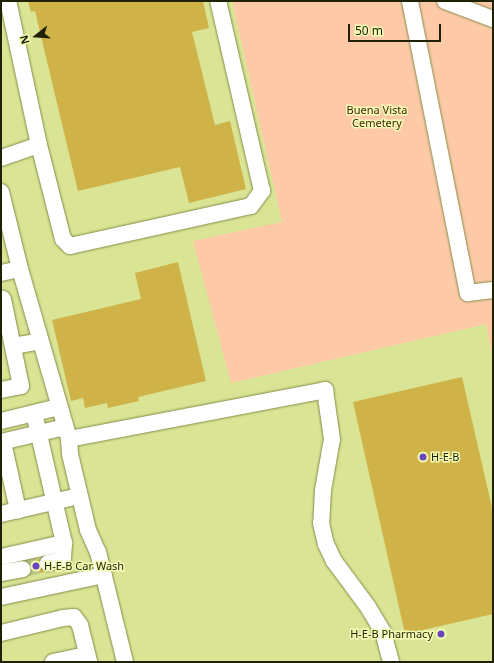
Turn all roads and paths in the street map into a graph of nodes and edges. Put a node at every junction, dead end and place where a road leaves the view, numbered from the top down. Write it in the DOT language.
graph roads {
  1 [pos="8,1"];
  2 [pos="218,1"];
  3 [pos="410,1"];
  4 [pos="445,1"];
  5 [pos="493,19"];
  6 [pos="39,145"];
  7 [pos="1,158"];
  8 [pos="1,192"];
  9 [pos="20,269"];
  10 [pos="1,273"];
  11 [pos="493,290"];
  12 [pos="2,299"];
  13 [pos="40,341"];
  14 [pos="13,346"];
  15 [pos="1,390"];
  16 [pos="59,407"];
  17 [pos="34,413"];
  18 [pos="1,421"];
  19 [pos="39,433"];
  20 [pos="67,433"];
  21 [pos="2,444"];
  22 [pos="79,496"];
  23 [pos="54,502"];
  24 [pos="18,510"];
  25 [pos="1,514"];
  26 [pos="64,543"];
  27 [pos="1,557"];
  28 [pos="48,564"];
  29 [pos="23,569"];
  30 [pos="1,573"];
  31 [pos="104,575"];
  32 [pos="1,597"];
  33 [pos="1,632"];
  34 [pos="88,658"];
  35 [pos="53,662"];
  36 [pos="125,662"];
  37 [pos="391,662"];
  1 -- 6 [label="lane"];
  2 -- 6 [label="lane"];
  3 -- 11 [label="lane"];
  4 -- 5 [label="lane"];
  6 -- 7 [label="lane"];
  8 -- 9 [label="lane"];
  9 -- 10 [label="lane"];
  9 -- 13 [label="lane"];
  12 -- 14 [label="lane"];
  13 -- 14 [label="lane"];
  13 -- 16 [label="lane"];
  14 -- 15 [label="lane"];
  16 -- 17 [label="lane"];
  16 -- 20 [label="lane"];
  17 -- 18 [label="lane"];
  17 -- 19 [label="lane"];
  19 -- 20 [label="lane"];
  19 -- 21 [label="lane"];
  19 -- 23 [label="lane"];
  20 -- 22 [label="lane"];
  20 -- 37 [label="lane"];
  21 -- 24 [label="lane"];
  22 -- 23 [label="lane"];
  22 -- 31 [label="lane"];
  23 -- 24 [label="lane"];
  23 -- 26 [label="lane"];
  24 -- 25 [label="lane"];
  26 -- 27 [label="lane"];
  26 -- 28 [label="lane"];
  29 -- 30 [label="lane"];
  31 -- 32 [label="lane"];
  31 -- 36 [label="lane"];
  33 -- 34 [label="lane"];
  34 -- 35 [label="lane"];
}
